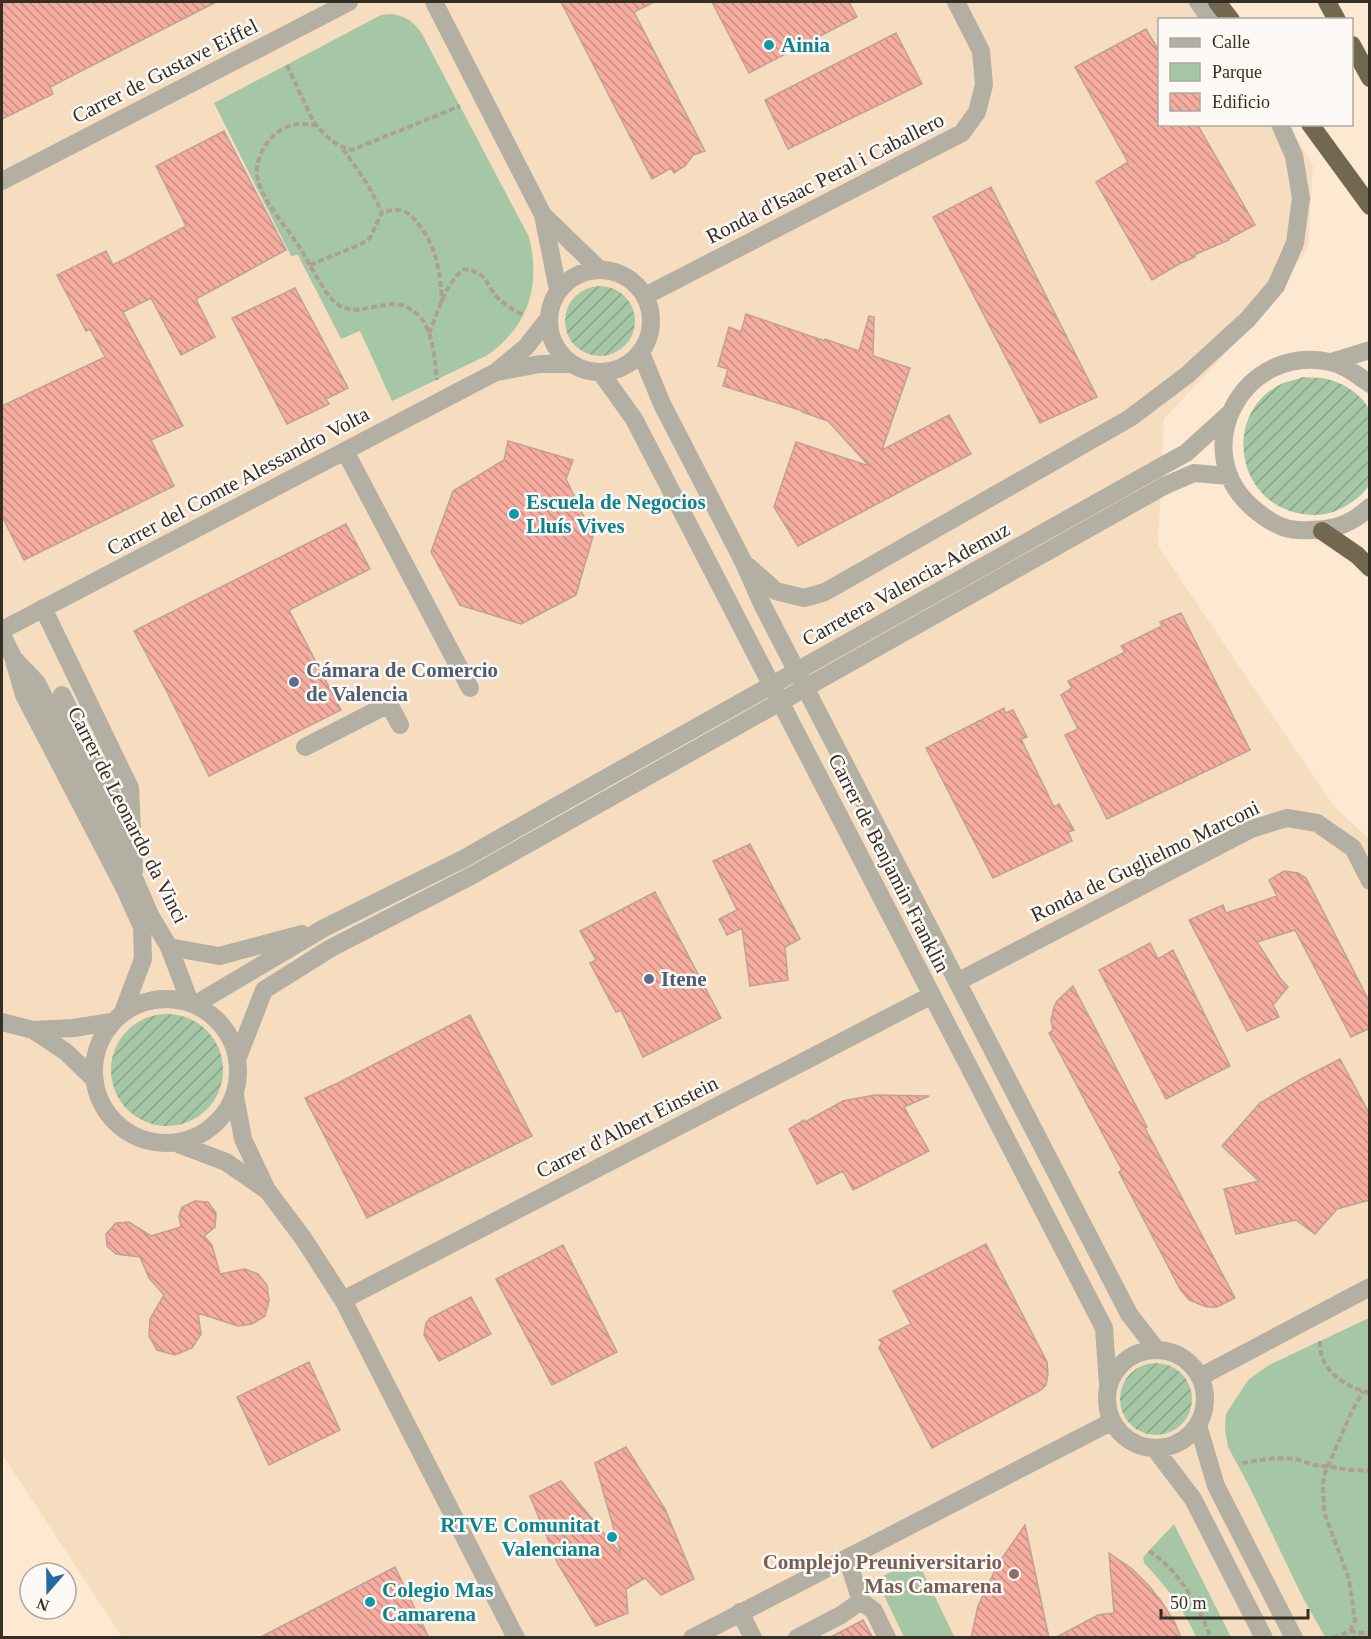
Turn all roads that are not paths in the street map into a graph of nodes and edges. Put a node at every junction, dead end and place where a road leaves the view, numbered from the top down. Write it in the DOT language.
graph roads {
  1 [pos="349,2"];
  2 [pos="434,2"];
  3 [pos="956,2"];
  4 [pos="1198,2"];
  5 [pos="1217,2"];
  6 [pos="1327,2"];
  7 [pos="1210,18"];
  8 [pos="1229,18"];
  9 [pos="1336,18"];
  10 [pos="1353,47"];
  11 [pos="1370,78"];
  12 [pos="1281,126"];
  13 [pos="1311,126"];
  14 [pos="2,181"];
  15 [pos="1370,206"];
  16 [pos="543,215"];
  17 [pos="600,270"];
  18 [pos="558,290"];
  19 [pos="645,296"];
  20 [pos="548,319"];
  21 [pos="1370,350"];
  22 [pos="641,353"];
  23 [pos="1331,362"];
  24 [pos="571,364"];
  25 [pos="496,372"];
  26 [pos="601,373"];
  27 [pos="1370,384"];
  28 [pos="1230,413"];
  29 [pos="345,451"];
  30 [pos="1229,476"];
  31 [pos="1370,507"];
  32 [pos="1322,531"];
  33 [pos="743,561"];
  34 [pos="1370,568"];
  35 [pos="43,608"];
  36 [pos="2,630"];
  37 [pos="2,635"];
  38 [pos="7,660"];
  39 [pos="37,684"];
  40 [pos="470,688"];
  41 [pos="62,695"];
  42 [pos="92,709"];
  43 [pos="400,725"];
  44 [pos="305,747"];
  45 [pos="133,840"];
  46 [pos="135,880"];
  47 [pos="1370,881"];
  48 [pos="324,928"];
  49 [pos="169,947"];
  50 [pos="957,982"];
  51 [pos="932,995"];
  52 [pos="193,1003"];
  53 [pos="117,1017"];
  54 [pos="2,1022"];
  55 [pos="33,1030"];
  56 [pos="238,1057"];
  57 [pos="94,1079"];
  58 [pos="235,1096"];
  59 [pos="176,1143"];
  60 [pos="267,1190"];
  61 [pos="1370,1287"];
  62 [pos="343,1300"];
  63 [pos="1156,1349"];
  64 [pos="1200,1377"];
  65 [pos="1108,1385"];
  66 [pos="1111,1422"];
  67 [pos="1198,1425"];
  68 [pos="1155,1449"];
  69 [pos="847,1558"];
  70 [pos="861,1601"];
  71 [pos="741,1612"];
  72 [pos="516,1638"];
  73 [pos="692,1638"];
  74 [pos="753,1638"];
  75 [pos="797,1638"];
  76 [pos="887,1638"];
  77 [pos="1264,1638"];
  78 [pos="1294,1638"];
  1 -- 14 [label="street, Carrer de Gustave Eiffel"];
  2 -- 16 [label="street"];
  3 -- 19 [label="street, Ronda d'Isaac Peral i Caballero"];
  4 -- 7 [label="street"];
  5 -- 8 [label="highway"];
  6 -- 9 [label="highway"];
  10 -- 11 [label="highway"];
  12 -- 33 [label="street"];
  13 -- 15 [label="highway"];
  16 -- 17 [label="street"];
  16 -- 18 [label="street"];
  17 -- 18 [label="street"];
  17 -- 19 [label="street"];
  18 -- 20 [label="street"];
  19 -- 22 [label="street"];
  20 -- 24 [label="street"];
  20 -- 25 [label="street, Carrer del Comte Alessandro Volta"];
  21 -- 23 [label="street"];
  22 -- 26 [label="street"];
  22 -- 33 [label="street, Carrer de Benjamin Franklin"];
  23 -- 27 [label="street"];
  23 -- 28 [label="street"];
  24 -- 25 [label="street, Carrer del Comte Alessandro Volta"];
  24 -- 26 [label="street"];
  25 -- 29 [label="street, Carrer del Comte Alessandro Volta"];
  26 -- 51 [label="street, Carrer de Benjamin Franklin"];
  28 -- 30 [label="street"];
  28 -- 48 [label="street, Carretera Valencia-Ademuz, bridge"];
  29 -- 35 [label="street, Carrer del Comte Alessandro Volta"];
  29 -- 40 [label="street"];
  30 -- 32 [label="street"];
  30 -- 56 [label="street, Carretera Valencia-Ademuz, bridge"];
  31 -- 32 [label="street"];
  32 -- 34 [label="highway"];
  33 -- 50 [label="street, Carrer de Benjamin Franklin"];
  35 -- 36 [label="street, Carrer del Comte Alessandro Volta"];
  35 -- 42 [label="street"];
  37 -- 38 [label="street, Carrer de Leonardo da Vinci"];
  38 -- 39 [label="street, Carrer de Leonardo da Vinci"];
  38 -- 53 [label="street, Carrer de Leonardo da Vinci"];
  39 -- 41 [label="street"];
  39 -- 46 [label="street, Carrer de Leonardo da Vinci"];
  41 -- 42 [label="street"];
  41 -- 45 [label="street"];
  42 -- 45 [label="street"];
  43 -- 44 [label="street"];
  45 -- 46 [label="street"];
  46 -- 49 [label="street, Carrer de Leonardo da Vinci"];
  47 -- 50 [label="street, Ronda de Guglielmo Marconi"];
  48 -- 49 [label="street"];
  48 -- 52 [label="street"];
  49 -- 52 [label="street, Carrer de Leonardo da Vinci"];
  50 -- 63 [label="street, Carrer de Benjamin Franklin"];
  51 -- 62 [label="street, Carrer d'Albert Einstein"];
  51 -- 65 [label="street, Carrer de Benjamin Franklin"];
  52 -- 53 [label="street"];
  52 -- 56 [label="street"];
  53 -- 55 [label="street"];
  53 -- 57 [label="street"];
  54 -- 55 [label="street"];
  55 -- 57 [label="street"];
  56 -- 58 [label="street"];
  57 -- 59 [label="street"];
  58 -- 59 [label="street"];
  58 -- 60 [label="street"];
  59 -- 60 [label="street"];
  60 -- 62 [label="street"];
  61 -- 64 [label="street"];
  62 -- 72 [label="street"];
  63 -- 64 [label="street"];
  63 -- 65 [label="street"];
  64 -- 67 [label="street"];
  65 -- 66 [label="street"];
  66 -- 68 [label="street"];
  66 -- 69 [label="street"];
  67 -- 68 [label="street"];
  67 -- 78 [label="street"];
  68 -- 77 [label="street"];
  69 -- 70 [label="street"];
  69 -- 71 [label="street"];
  70 -- 75 [label="street"];
  70 -- 76 [label="street"];
  71 -- 73 [label="street"];
  71 -- 74 [label="street"];
}
